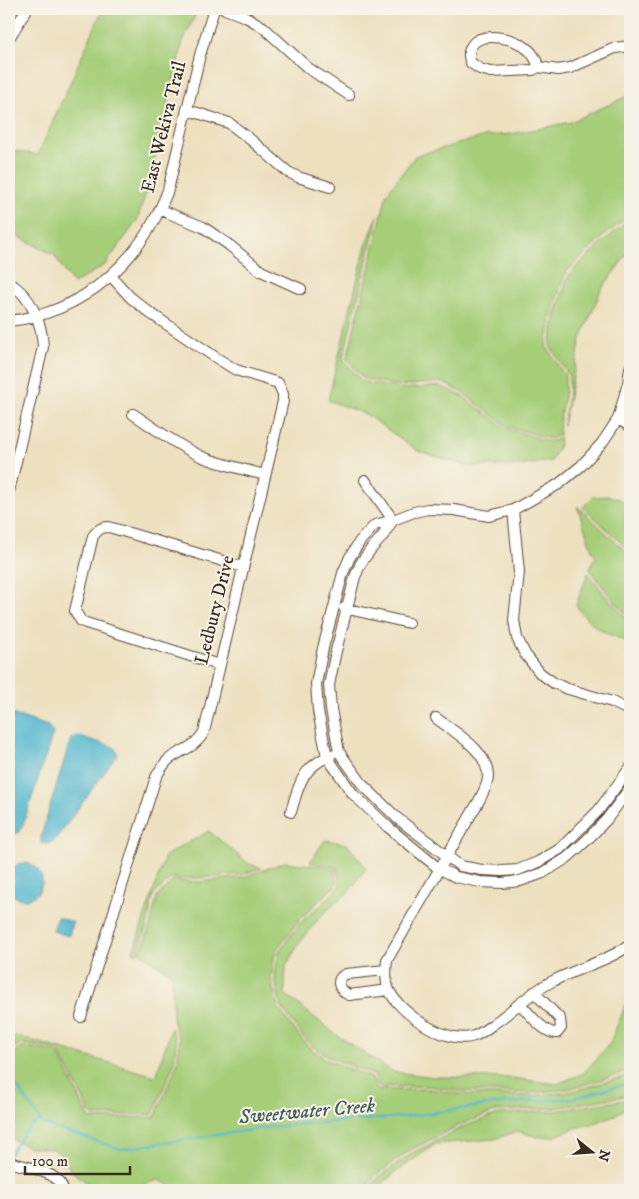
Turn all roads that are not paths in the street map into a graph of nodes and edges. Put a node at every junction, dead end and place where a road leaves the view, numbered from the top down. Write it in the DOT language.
graph roads {
  1 [pos="27,9"];
  2 [pos="214,9"];
  3 [pos="225,9"];
  4 [pos="9,38"];
  5 [pos="630,46"];
  6 [pos="539,67"];
  7 [pos="349,95"];
  8 [pos="188,110"];
  9 [pos="330,187"];
  10 [pos="161,210"];
  11 [pos="111,276"];
  12 [pos="9,283"];
  13 [pos="301,290"];
  14 [pos="36,316"];
  15 [pos="9,321"];
  16 [pos="630,368"];
  17 [pos="133,414"];
  18 [pos="618,419"];
  19 [pos="630,426"];
  20 [pos="265,475"];
  21 [pos="364,480"];
  22 [pos="9,491"];
  23 [pos="513,510"];
  24 [pos="393,520"];
  25 [pos="243,567"];
  26 [pos="335,606"];
  27 [pos="348,609"];
  28 [pos="409,623"];
  29 [pos="219,665"];
  30 [pos="630,711"];
  31 [pos="436,718"];
  32 [pos="339,752"];
  33 [pos="327,757"];
  34 [pos="630,768"];
  35 [pos="628,784"];
  36 [pos="291,812"];
  37 [pos="560,849"];
  38 [pos="446,856"];
  39 [pos="568,858"];
  40 [pos="438,868"];
  41 [pos="630,945"];
  42 [pos="386,970"];
  43 [pos="389,990"];
  44 [pos="534,992"];
  45 [pos="520,1004"];
  46 [pos="81,1017"];
  47 [pos="9,1162"];
  48 [pos="63,1190"];
  1 -- 4 [label="street"];
  2 -- 8 [label="street, East Wekiva Trail"];
  3 -- 7 [label="street"];
  5 -- 6 [label="street"];
  6 -- 6 [label="street"];
  8 -- 9 [label="street"];
  8 -- 10 [label="street, East Wekiva Trail"];
  10 -- 11 [label="street, East Wekiva Trail"];
  10 -- 13 [label="street"];
  11 -- 14 [label="street, East Wekiva Trail"];
  11 -- 20 [label="street, Ledbury Drive"];
  12 -- 14 [label="street"];
  14 -- 15 [label="street, East Wekiva Trail"];
  14 -- 22 [label="street"];
  16 -- 18 [label="street"];
  17 -- 20 [label="street"];
  18 -- 19 [label="street"];
  18 -- 23 [label="street"];
  20 -- 25 [label="street, Ledbury Drive"];
  21 -- 24 [label="street"];
  23 -- 24 [label="street"];
  23 -- 30 [label="street"];
  24 -- 26 [label="street"];
  24 -- 27 [label="street"];
  25 -- 29 [label="street, Ledbury Drive"];
  25 -- 29 [label="street"];
  26 -- 27 [label="street"];
  26 -- 33 [label="street"];
  27 -- 28 [label="street"];
  27 -- 32 [label="street"];
  29 -- 46 [label="street, Ledbury Drive"];
  31 -- 38 [label="street"];
  32 -- 33 [label="street"];
  32 -- 38 [label="street"];
  33 -- 36 [label="street"];
  33 -- 40 [label="street"];
  34 -- 35 [label="street"];
  35 -- 37 [label="street"];
  35 -- 39 [label="street"];
  37 -- 38 [label="street"];
  37 -- 39 [label="street"];
  38 -- 40 [label="street"];
  39 -- 40 [label="street"];
  40 -- 42 [label="street"];
  41 -- 44 [label="street"];
  42 -- 43 [label="street"];
  42 -- 43 [label="street"];
  43 -- 45 [label="street"];
  44 -- 45 [label="street"];
  44 -- 45 [label="street"];
  47 -- 48 [label="street"];
}
